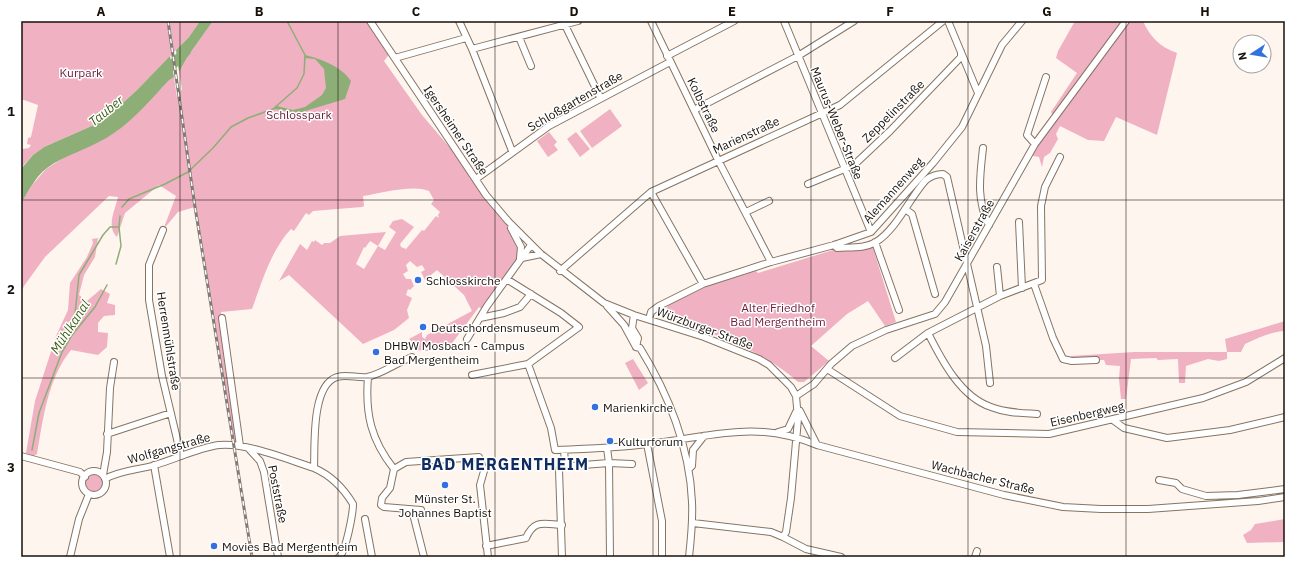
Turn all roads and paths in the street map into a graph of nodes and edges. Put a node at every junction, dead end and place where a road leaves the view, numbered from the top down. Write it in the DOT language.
graph roads {
  1 [pos="370,21"];
  2 [pos="459,21"];
  3 [pos="578,21"];
  4 [pos="651,21"];
  5 [pos="717,21"];
  6 [pos="734,21"];
  7 [pos="784,21"];
  8 [pos="854,21"];
  9 [pos="943,21"];
  10 [pos="948,21"];
  11 [pos="1022,21"];
  12 [pos="1126,21"];
  13 [pos="565,25"];
  14 [pos="720,28"];
  15 [pos="519,37"];
  16 [pos="466,38"];
  17 [pos="472,49"];
  18 [pos="961,52"];
  19 [pos="798,56"];
  20 [pos="395,58"];
  21 [pos="669,59"];
  22 [pos="531,66"];
  23 [pos="1046,76"];
  24 [pos="978,93"];
  25 [pos="600,97"];
  26 [pos="694,110"];
  27 [pos="821,112"];
  28 [pos="1034,144"];
  29 [pos="983,148"];
  30 [pos="512,151"];
  31 [pos="1060,157"];
  32 [pos="718,160"];
  33 [pos="844,168"];
  34 [pos="476,179"];
  35 [pos="808,184"];
  36 [pos="651,192"];
  37 [pos="486,194"];
  38 [pos="769,201"];
  39 [pos="906,209"];
  40 [pos="746,212"];
  41 [pos="1019,222"];
  42 [pos="989,225"];
  43 [pos="163,230"];
  44 [pos="870,232"];
  45 [pos="875,242"];
  46 [pos="531,245"];
  47 [pos="834,246"];
  48 [pos="541,254"];
  49 [pos="520,261"];
  50 [pos="771,262"];
  51 [pos="967,264"];
  52 [pos="997,267"];
  53 [pos="560,271"];
  54 [pos="508,280"];
  55 [pos="703,284"];
  56 [pos="1034,284"];
  57 [pos="1022,288"];
  58 [pos="531,294"];
  59 [pos="935,294"];
  60 [pos="1000,296"];
  61 [pos="604,304"];
  62 [pos="977,308"];
  63 [pos="899,310"];
  64 [pos="634,315"];
  65 [pos="222,318"];
  66 [pos="480,318"];
  67 [pos="649,320"];
  68 [pos="928,333"];
  69 [pos="467,339"];
  70 [pos="636,347"];
  71 [pos="412,357"];
  72 [pos="895,358"];
  73 [pos="1285,358"];
  74 [pos="1096,360"];
  75 [pos="114,362"];
  76 [pos="528,364"];
  77 [pos="827,369"];
  78 [pos="472,375"];
  79 [pos="368,377"];
  80 [pos="990,383"];
  81 [pos="796,396"];
  82 [pos="798,407"];
  83 [pos="171,413"];
  84 [pos="1037,414"];
  85 [pos="1285,417"];
  86 [pos="1113,420"];
  87 [pos="804,421"];
  88 [pos="777,432"];
  89 [pos="107,434"];
  90 [pos="705,435"];
  91 [pos="796,437"];
  92 [pos="680,440"];
  93 [pos="647,444"];
  94 [pos="817,445"];
  95 [pos="240,446"];
  96 [pos="607,448"];
  97 [pos="249,449"];
  98 [pos="564,450"];
  99 [pos="21,456"];
  100 [pos="181,456"];
  101 [pos="565,462"];
  102 [pos="608,463"];
  103 [pos="632,464"];
  104 [pos="154,465"];
  105 [pos="314,468"];
  106 [pos="394,469"];
  107 [pos="689,469"];
  108 [pos="85,477"];
  109 [pos="104,477"];
  110 [pos="1159,480"];
  111 [pos="1285,489"];
  112 [pos="89,494"];
  113 [pos="1285,497"];
  114 [pos="412,510"];
  115 [pos="421,510"];
  116 [pos="365,519"];
  117 [pos="693,523"];
  118 [pos="562,524"];
  119 [pos="783,536"];
  120 [pos="486,546"];
  121 [pos="70,557"];
  122 [pos="170,557"];
  123 [pos="278,557"];
  124 [pos="339,557"];
  125 [pos="372,557"];
  126 [pos="424,557"];
  127 [pos="488,557"];
  128 [pos="562,557"];
  129 [pos="610,557"];
  130 [pos="662,557"];
  131 [pos="689,557"];
  132 [pos="841,557"];
  1 -- 20 [label="street, Igersheimer Straße"];
  2 -- 16 [label="street"];
  3 -- 13 [label="street"];
  4 -- 21 [label="street, Kolbstraße"];
  5 -- 14 [label="street"];
  6 -- 14 [label="street, Schloßgartenstraße"];
  7 -- 19 [label="street, Maurus-Weber-Straße"];
  8 -- 19 [label="street"];
  9 -- 27 [label="street, Marienstraße"];
  10 -- 18 [label="street"];
  11 -- 24 [label="street, Alemannenweg"];
  12 -- 28 [label="street, Kaiserstraße"];
  13 -- 15 [label="street"];
  13 -- 25 [label="street"];
  14 -- 21 [label="street, Schloßgartenstraße"];
  15 -- 17 [label="street"];
  15 -- 22 [label="street"];
  16 -- 17 [label="street"];
  16 -- 20 [label="street"];
  17 -- 30 [label="street"];
  18 -- 24 [label="street"];
  18 -- 33 [label="street, Zeppelinstraße"];
  19 -- 26 [label="street"];
  19 -- 27 [label="street, Maurus-Weber-Straße"];
  20 -- 34 [label="street, Igersheimer Straße"];
  21 -- 25 [label="street, Schloßgartenstraße"];
  21 -- 26 [label="street, Kolbstraße"];
  23 -- 28 [label="street"];
  24 -- 44 [label="street, Alemannenweg"];
  25 -- 30 [label="street, Schloßgartenstraße"];
  26 -- 32 [label="street, Kolbstraße"];
  27 -- 32 [label="street, Marienstraße"];
  27 -- 33 [label="street, Maurus-Weber-Straße"];
  28 -- 42 [label="street, Kaiserstraße"];
  29 -- 42 [label="street"];
  30 -- 34 [label="street, Schloßgartenstraße"];
  31 -- 56 [label="street"];
  32 -- 36 [label="street, Marienstraße"];
  32 -- 40 [label="street, Kolbstraße"];
  33 -- 35 [label="street, Zeppelinstraße"];
  33 -- 44 [label="street, Maurus-Weber-Straße"];
  34 -- 37 [label="street, Igersheimer Straße"];
  36 -- 53 [label="street, Marienstraße"];
  36 -- 55 [label="street"];
  37 -- 46 [label="street, Igersheimer Straße"];
  37 -- 49 [label="street"];
  38 -- 40 [label="street"];
  39 -- 45 [label="street"];
  39 -- 51 [label="street"];
  39 -- 59 [label="street"];
  40 -- 50 [label="street, Kolbstraße"];
  41 -- 57 [label="street"];
  42 -- 51 [label="street, Kaiserstraße"];
  43 -- 83 [label="street, Herrenmühlstraße"];
  44 -- 47 [label="street, Alemannenweg"];
  45 -- 47 [label="street"];
  45 -- 63 [label="street"];
  46 -- 48 [label="street, Würzburger Straße"];
  46 -- 49 [label="street"];
  47 -- 50 [label="street, Alemannenweg"];
  48 -- 49 [label="street"];
  48 -- 53 [label="street, Würzburger Straße"];
  49 -- 54 [label="street"];
  50 -- 55 [label="street, Alemannenweg"];
  51 -- 62 [label="street"];
  51 -- 77 [label="street, Kaiserstraße"];
  52 -- 60 [label="street"];
  53 -- 61 [label="street, Würzburger Straße"];
  54 -- 58 [label="street"];
  54 -- 66 [label="street"];
  55 -- 67 [label="street, Alemannenweg"];
  56 -- 57 [label="street"];
  56 -- 74 [label="street"];
  57 -- 60 [label="street"];
  58 -- 66 [label="street"];
  58 -- 76 [label="street"];
  60 -- 62 [label="street"];
  61 -- 64 [label="street, Würzburger Straße"];
  61 -- 70 [label="street"];
  62 -- 68 [label="street"];
  62 -- 80 [label="street"];
  64 -- 67 [label="street, Würzburger Straße"];
  64 -- 70 [label="street"];
  65 -- 95 [label="street"];
  66 -- 69 [label="street"];
  67 -- 81 [label="street, Würzburger Straße"];
  68 -- 72 [label="street"];
  68 -- 84 [label="street"];
  70 -- 92 [label="street"];
  71 -- 79 [label="street"];
  73 -- 86 [label="street, Eisenbergweg"];
  75 -- 89 [label="street"];
  76 -- 78 [label="street"];
  76 -- 98 [label="street"];
  77 -- 81 [label="street, Kaiserstraße"];
  77 -- 86 [label="street, Eisenbergweg"];
  79 -- 105 [label="street"];
  79 -- 106 [label="street"];
  81 -- 82 [label="street, Würzburger Straße"];
  82 -- 87 [label="street"];
  82 -- 88 [label="street"];
  82 -- 91 [label="street, Würzburger Straße"];
  83 -- 89 [label="street"];
  83 -- 100 [label="street, Herrenmühlstraße"];
  85 -- 86 [label="street"];
  87 -- 91 [label="street"];
  87 -- 94 [label="street"];
  88 -- 90 [label="street, Wachbacher Straße"];
  88 -- 91 [label="street, Wachbacher Straße"];
  89 -- 109 [label="street"];
  90 -- 92 [label="street, Wachbacher Straße"];
  90 -- 107 [label="street"];
  91 -- 94 [label="street, Wachbacher Straße"];
  91 -- 119 [label="street, Würzburger Straße"];
  92 -- 93 [label="street, Wachbacher Straße"];
  92 -- 107 [label="street"];
  93 -- 96 [label="street, Wachbacher Straße"];
  93 -- 130 [label="street"];
  94 -- 113 [label="street, Wachbacher Straße"];
  95 -- 97 [label="street"];
  95 -- 100 [label="street, Wolfgangstraße"];
  96 -- 98 [label="street, Wachbacher Straße"];
  96 -- 102 [label="street"];
  97 -- 105 [label="street"];
  97 -- 123 [label="street, Poststraße"];
  98 -- 101 [label="street"];
  99 -- 108 [label="street"];
  100 -- 104 [label="street, Wolfgangstraße"];
  101 -- 102 [label="street"];
  101 -- 118 [label="street"];
  102 -- 103 [label="street"];
  102 -- 129 [label="street"];
  104 -- 109 [label="street, Wolfgangstraße"];
  104 -- 122 [label="street"];
  105 -- 124 [label="street"];
  106 -- 114 [label="street"];
  106 -- 120 [label="street"];
  107 -- 117 [label="street"];
  108 -- 109 [label="street, Wolfgangstraße"];
  108 -- 112 [label="street"];
  109 -- 112 [label="street"];
  110 -- 111 [label="street"];
  112 -- 121 [label="street"];
  114 -- 115 [label="street"];
  114 -- 126 [label="street"];
  116 -- 125 [label="street"];
  117 -- 119 [label="street"];
  117 -- 131 [label="street"];
  118 -- 120 [label="street"];
  118 -- 128 [label="street"];
  119 -- 132 [label="street"];
  120 -- 127 [label="street"];
}
